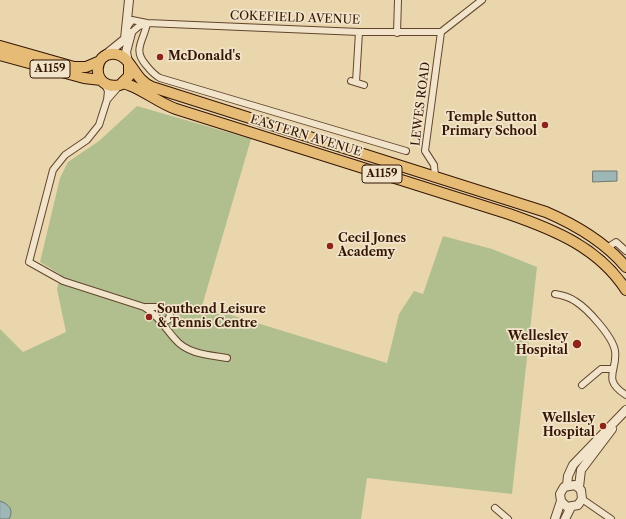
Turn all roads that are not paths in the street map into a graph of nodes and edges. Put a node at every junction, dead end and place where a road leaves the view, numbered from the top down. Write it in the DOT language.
graph roads {
  1 [pos="130,0"];
  2 [pos="398,0"];
  3 [pos="482,0"];
  4 [pos="132,20"];
  5 [pos="147,23"];
  6 [pos="129,32"];
  7 [pos="359,32"];
  8 [pos="397,32"];
  9 [pos="441,32"];
  10 [pos="0,46"];
  11 [pos="0,55"];
  12 [pos="102,59"];
  13 [pos="128,63"];
  14 [pos="103,82"];
  15 [pos="121,84"];
  16 [pos="364,85"];
  17 [pos="108,100"];
  18 [pos="406,151"];
  19 [pos="435,176"];
  20 [pos="607,248"];
  21 [pos="626,251"];
  22 [pos="626,267"];
  23 [pos="626,290"];
  24 [pos="555,294"];
  25 [pos="144,307"];
  26 [pos="159,320"];
  27 [pos="227,358"];
  28 [pos="612,369"];
  29 [pos="582,385"];
  30 [pos="626,395"];
  31 [pos="626,410"];
  32 [pos="567,485"];
  33 [pos="579,487"];
  34 [pos="582,499"];
  35 [pos="561,501"];
  36 [pos="572,507"];
  37 [pos="495,508"];
  38 [pos="508,519"];
  39 [pos="556,519"];
  40 [pos="565,519"];
  41 [pos="611,519"];
  1 -- 4 [label="street"];
  1 -- 6 [label="street"];
  2 -- 8 [label="street"];
  3 -- 9 [label="street"];
  4 -- 5 [label="street, COKEFIELD AVENUE"];
  4 -- 6 [label="street"];
  5 -- 6 [label="street"];
  5 -- 7 [label="street, COKEFIELD AVENUE"];
  5 -- 18 [label="street"];
  6 -- 12 [label="street"];
  6 -- 13 [label="street"];
  7 -- 8 [label="street, COKEFIELD AVENUE"];
  7 -- 16 [label="street"];
  8 -- 9 [label="street, COKEFIELD AVENUE"];
  9 -- 19 [label="street, LEWES ROAD"];
  10 -- 12 [label="main road, A1159"];
  11 -- 14 [label="main road, A1159"];
  12 -- 13 [label="main road, EASTERN AVENUE"];
  12 -- 14 [label="main road"];
  13 -- 15 [label="main road"];
  13 -- 19 [label="main road, EASTERN AVENUE / A1159"];
  14 -- 15 [label="main road, EASTERN AVENUE"];
  14 -- 17 [label="street"];
  15 -- 17 [label="street"];
  15 -- 23 [label="main road, EASTERN AVENUE / A1159"];
  17 -- 25 [label="street"];
  19 -- 20 [label="main road, EASTERN AVENUE / A1159"];
  20 -- 21 [label="street"];
  20 -- 22 [label="main road, EASTERN AVENUE / A1159"];
  24 -- 28 [label="street"];
  25 -- 26 [label="street"];
  25 -- 26 [label="street"];
  26 -- 27 [label="street"];
  28 -- 29 [label="street"];
  28 -- 30 [label="street"];
  31 -- 32 [label="street"];
  31 -- 33 [label="street"];
  32 -- 33 [label="street"];
  32 -- 35 [label="street"];
  33 -- 34 [label="street"];
  34 -- 36 [label="street"];
  34 -- 41 [label="street"];
  35 -- 36 [label="street"];
  35 -- 39 [label="street"];
  36 -- 40 [label="street"];
  37 -- 38 [label="street"];
}
